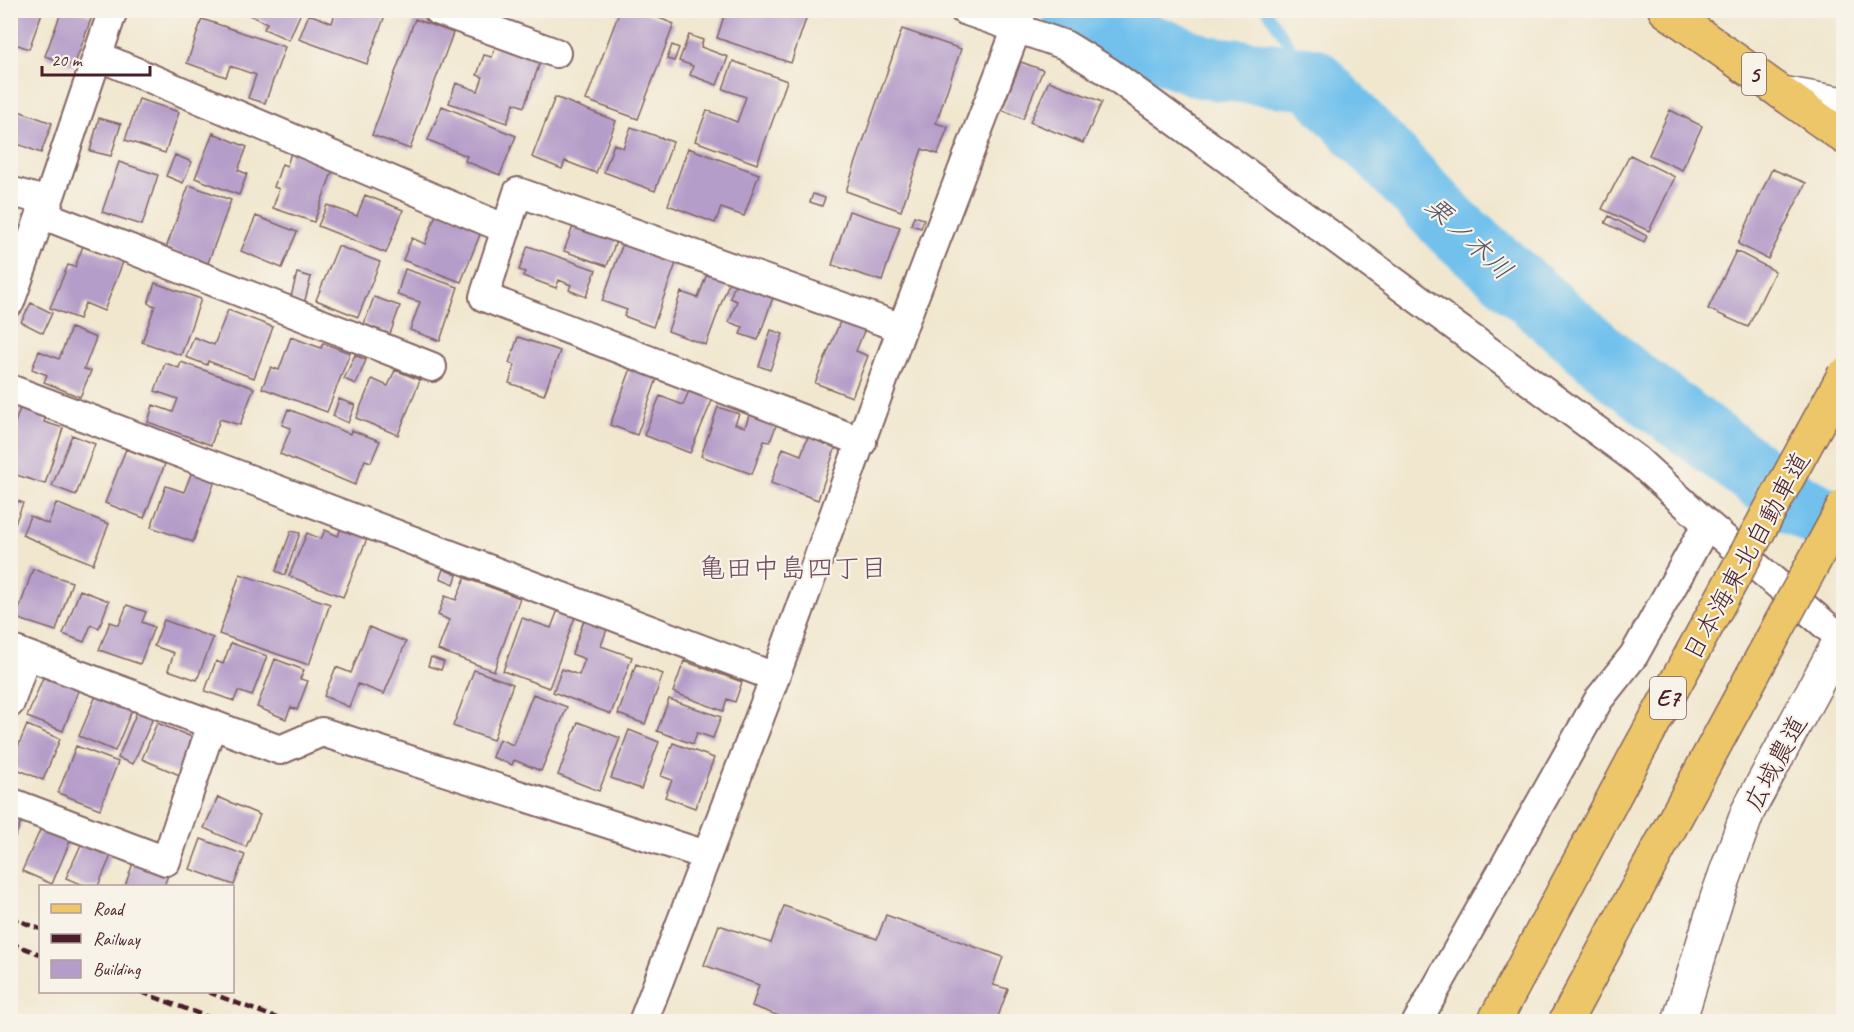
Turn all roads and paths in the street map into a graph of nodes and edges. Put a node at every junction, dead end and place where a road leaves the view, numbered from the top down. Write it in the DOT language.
graph roads {
  1 [pos="113,10"];
  2 [pos="437,10"];
  3 [pos="964,10"];
  4 [pos="1665,10"];
  5 [pos="1019,19"];
  6 [pos="556,53"];
  7 [pos="98,56"];
  8 [pos="1782,93"];
  9 [pos="1844,104"];
  10 [pos="1844,136"];
  11 [pos="10,191"];
  12 [pos="45,208"];
  13 [pos="506,229"];
  14 [pos="10,303"];
  15 [pos="902,328"];
  16 [pos="432,367"];
  17 [pos="1844,375"];
  18 [pos="10,389"];
  19 [pos="862,442"];
  20 [pos="1844,507"];
  21 [pos="1707,524"];
  22 [pos="1842,638"];
  23 [pos="18,652"];
  24 [pos="775,677"];
  25 [pos="10,703"];
  26 [pos="212,724"];
  27 [pos="10,802"];
  28 [pos="706,855"];
  29 [pos="643,1022"];
  30 [pos="1417,1022"];
  31 [pos="1494,1022"];
  32 [pos="1565,1022"];
  33 [pos="1679,1022"];
  1 -- 7 [label="street"];
  2 -- 6 [label="street"];
  3 -- 5 [label="street"];
  4 -- 8 [label="main road, 5"];
  5 -- 15 [label="street"];
  5 -- 21 [label="street"];
  7 -- 12 [label="street"];
  7 -- 13 [label="street"];
  8 -- 9 [label="street"];
  8 -- 10 [label="main road, 5"];
  11 -- 12 [label="street"];
  12 -- 14 [label="street"];
  12 -- 16 [label="street"];
  13 -- 15 [label="street"];
  13 -- 19 [label="street"];
  15 -- 19 [label="street"];
  17 -- 31 [label="main road, 日本海東北自動車道 / E7, bridge"];
  18 -- 24 [label="street"];
  19 -- 24 [label="street"];
  20 -- 32 [label="main road, bridge"];
  21 -- 22 [label="street"];
  21 -- 30 [label="street"];
  22 -- 33 [label="street, 広域農道"];
  23 -- 25 [label="street"];
  23 -- 26 [label="street"];
  24 -- 28 [label="street"];
  26 -- 27 [label="street"];
  26 -- 28 [label="street"];
  28 -- 29 [label="street"];
}
